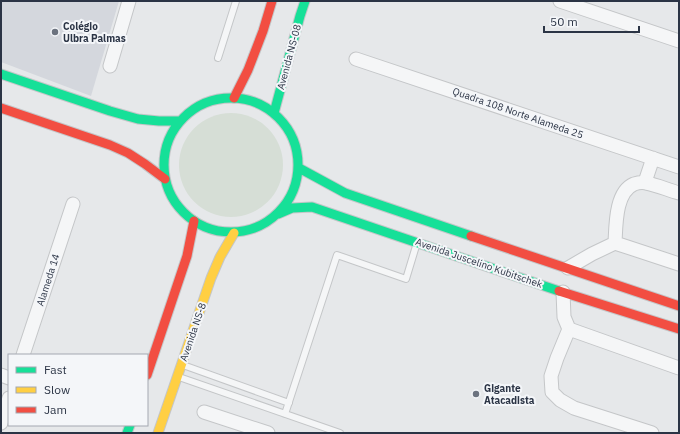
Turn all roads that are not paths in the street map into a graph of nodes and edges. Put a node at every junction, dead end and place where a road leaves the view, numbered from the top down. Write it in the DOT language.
graph roads {
  1 [pos="129,1"];
  2 [pos="236,1"];
  3 [pos="272,1"];
  4 [pos="305,1"];
  5 [pos="560,1"];
  6 [pos="679,41"];
  7 [pos="218,58"];
  8 [pos="356,58"];
  9 [pos="110,66"];
  10 [pos="1,74"];
  11 [pos="234,98"];
  12 [pos="1,108"];
  13 [pos="274,114"];
  14 [pos="180,121"];
  15 [pos="653,158"];
  16 [pos="679,167"];
  17 [pos="299,168"];
  18 [pos="165,179"];
  19 [pos="645,182"];
  20 [pos="679,194"];
  21 [pos="73,204"];
  22 [pos="278,214"];
  23 [pos="194,221"];
  24 [pos="234,233"];
  25 [pos="417,243"];
  26 [pos="614,244"];
  27 [pos="679,264"];
  28 [pos="568,268"];
  29 [pos="563,292"];
  30 [pos="679,306"];
  31 [pos="569,329"];
  32 [pos="679,329"];
  33 [pos="23,354"];
  34 [pos="181,365"];
  35 [pos="679,368"];
  36 [pos="148,371"];
  37 [pos="177,376"];
  38 [pos="8,401"];
  39 [pos="289,403"];
  40 [pos="204,412"];
  41 [pos="285,414"];
  42 [pos="1,423"];
  43 [pos="158,433"];
  44 [pos="268,433"];
  45 [pos="340,433"];
  46 [pos="652,433"];
  1 -- 9 [label="street"];
  2 -- 7 [label="lane"];
  3 -- 11 [label="main road"];
  4 -- 13 [label="main road, Avenida NS-08"];
  5 -- 6 [label="street"];
  8 -- 15 [label="street, Quadra 108 Norte Alameda 25"];
  10 -- 14 [label="main road"];
  11 -- 13 [label="main road"];
  11 -- 14 [label="main road"];
  12 -- 18 [label="main road"];
  13 -- 17 [label="main road"];
  14 -- 18 [label="main road"];
  15 -- 16 [label="street, Quadra 108 Norte Alameda 25"];
  15 -- 19 [label="street"];
  17 -- 22 [label="main road"];
  17 -- 28 [label="main road"];
  18 -- 23 [label="main road"];
  19 -- 20 [label="street"];
  19 -- 26 [label="street"];
  21 -- 33 [label="street, Alameda 14"];
  22 -- 24 [label="main road"];
  22 -- 25 [label="main road, Avenida Juscelino Kubitschek"];
  23 -- 24 [label="main road"];
  23 -- 36 [label="main road"];
  24 -- 34 [label="main road, Avenida NS-8"];
  25 -- 29 [label="main road, Avenida Juscelino Kubitschek"];
  25 -- 39 [label="lane"];
  26 -- 27 [label="street"];
  26 -- 28 [label="street"];
  28 -- 30 [label="main road"];
  29 -- 31 [label="street"];
  29 -- 32 [label="main road, Avenida Juscelino Kubitschek"];
  31 -- 35 [label="street"];
  31 -- 46 [label="street"];
  34 -- 37 [label="main road, Avenida NS-8"];
  34 -- 39 [label="lane"];
  37 -- 41 [label="lane"];
  37 -- 43 [label="main road, Avenida NS-8"];
  38 -- 42 [label="street"];
  39 -- 41 [label="lane"];
  40 -- 44 [label="street"];
  41 -- 45 [label="lane"];
}
